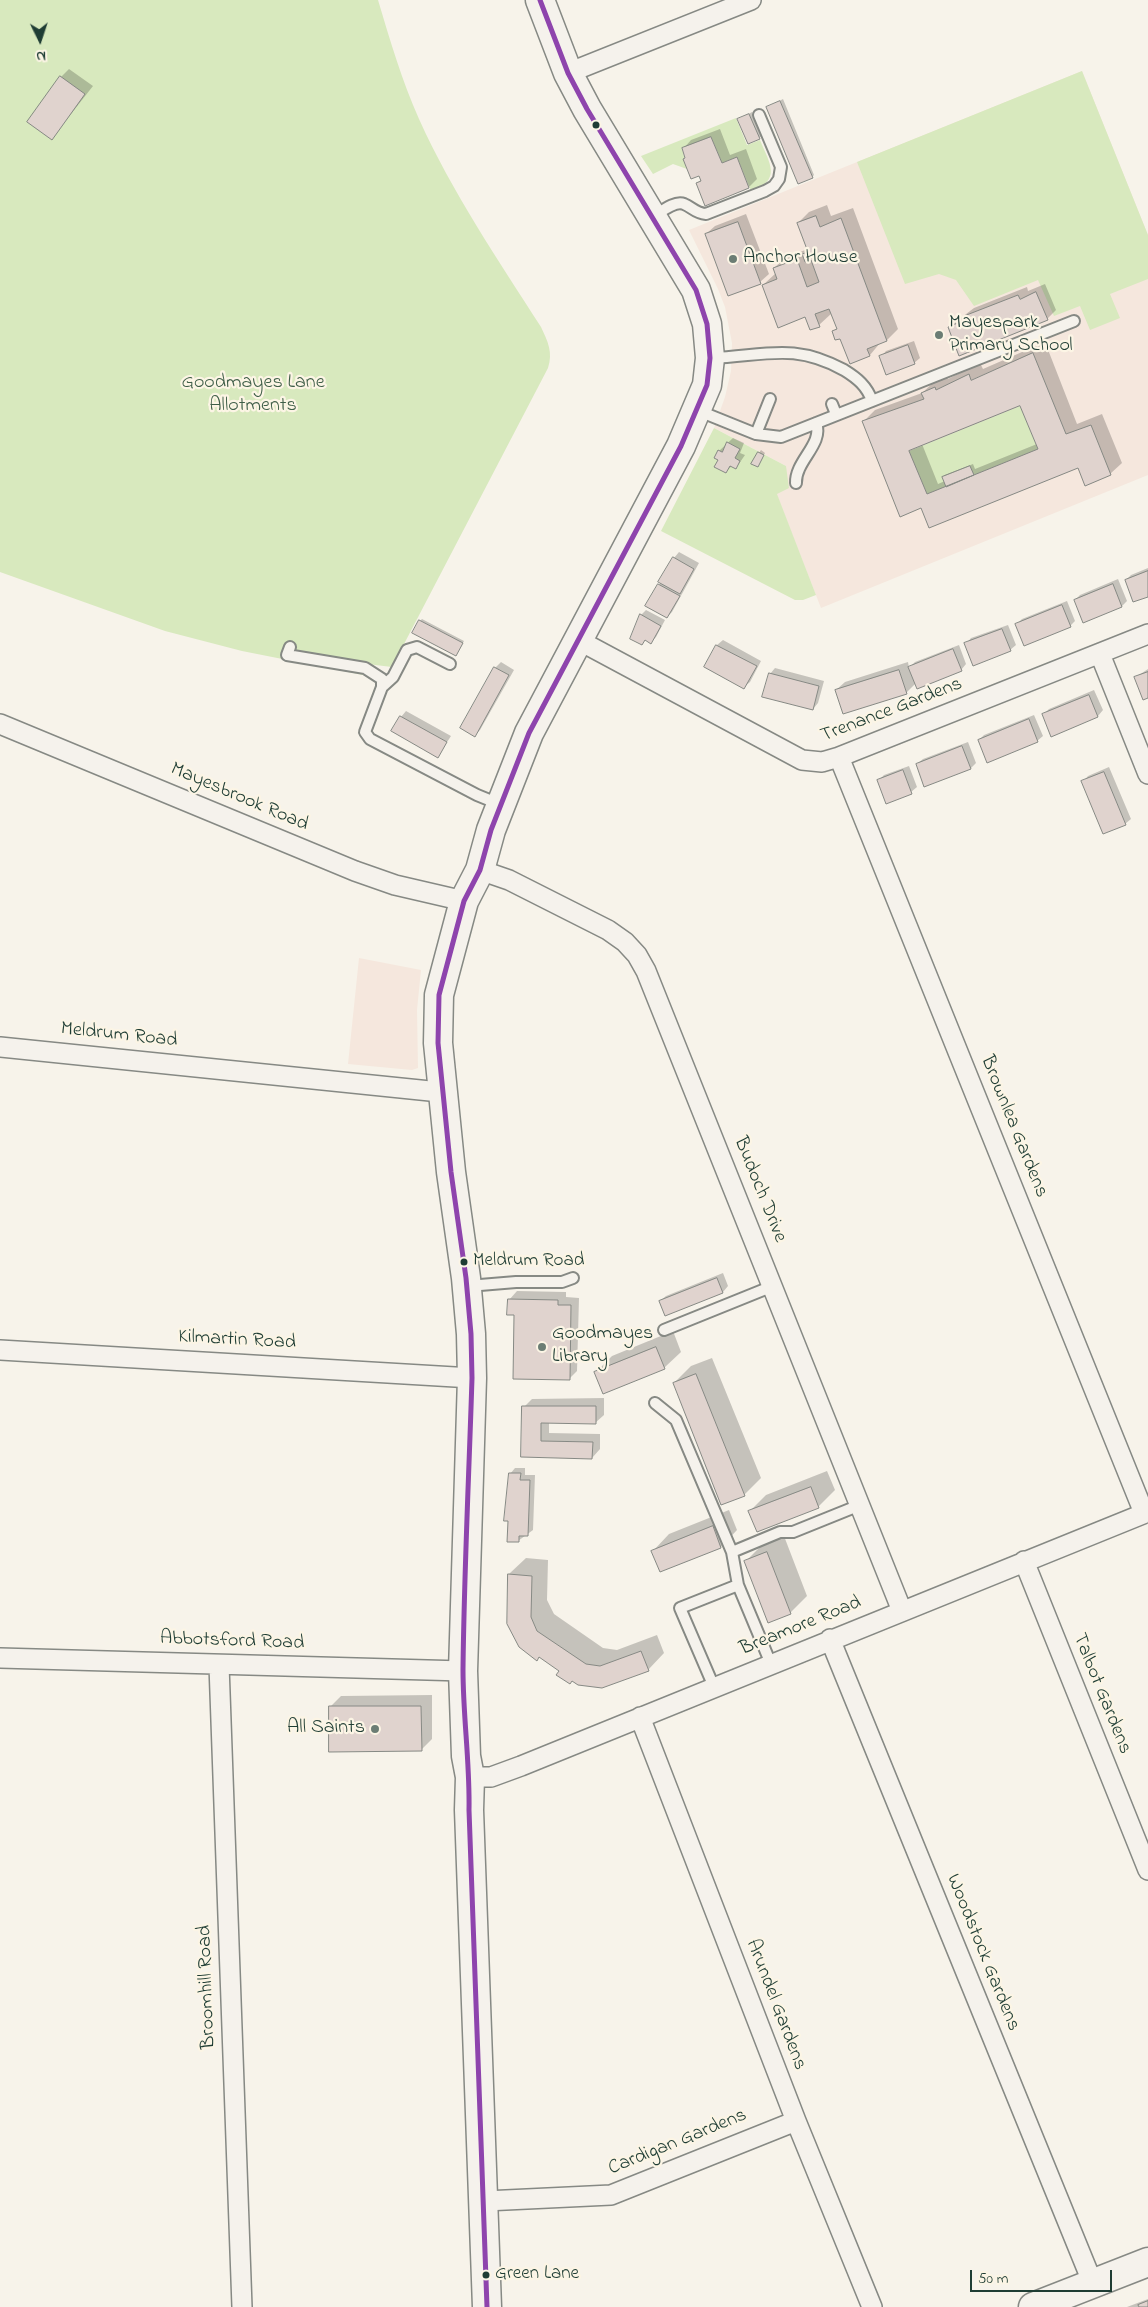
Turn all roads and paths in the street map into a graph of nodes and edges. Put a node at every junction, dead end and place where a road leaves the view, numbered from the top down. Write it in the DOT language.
graph roads {
  1 [pos="540,0"];
  2 [pos="751,0"];
  3 [pos="568,73"];
  4 [pos="760,115"];
  5 [pos="653,217"];
  6 [pos="1074,320"];
  7 [pos="710,358"];
  8 [pos="770,399"];
  9 [pos="872,400"];
  10 [pos="832,404"];
  11 [pos="698,410"];
  12 [pos="836,414"];
  13 [pos="816,423"];
  14 [pos="756,434"];
  15 [pos="796,483"];
  16 [pos="1148,634"];
  17 [pos="580,642"];
  18 [pos="290,647"];
  19 [pos="1100,654"];
  20 [pos="450,664"];
  21 [pos="382,687"];
  22 [pos="0,724"];
  23 [pos="839,757"];
  24 [pos="1148,774"];
  25 [pos="500,805"];
  26 [pos="480,870"];
  27 [pos="464,900"];
  28 [pos="0,1047"];
  29 [pos="443,1090"];
  30 [pos="573,1278"];
  31 [pos="467,1286"];
  32 [pos="773,1286"];
  33 [pos="664,1330"];
  34 [pos="0,1350"];
  35 [pos="472,1378"];
  36 [pos="655,1403"];
  37 [pos="860,1505"];
  38 [pos="1146,1513"];
  39 [pos="732,1552"];
  40 [pos="1024,1561"];
  41 [pos="738,1585"];
  42 [pos="902,1611"];
  43 [pos="830,1640"];
  44 [pos="0,1658"];
  45 [pos="771,1664"];
  46 [pos="219,1665"];
  47 [pos="463,1671"];
  48 [pos="714,1687"];
  49 [pos="640,1717"];
  50 [pos="470,1777"];
  51 [pos="1148,1870"];
  52 [pos="796,2121"];
  53 [pos="484,2201"];
  54 [pos="1148,2262"];
  55 [pos="1093,2284"];
  56 [pos="242,2307"];
  57 [pos="487,2307"];
  58 [pos="872,2307"];
  59 [pos="1032,2307"];
  1 -- 3 [label="main road"];
  2 -- 3 [label="street"];
  3 -- 5 [label="main road"];
  4 -- 5 [label="lane"];
  5 -- 7 [label="main road"];
  6 -- 9 [label="lane"];
  7 -- 9 [label="lane"];
  7 -- 11 [label="main road"];
  8 -- 14 [label="lane"];
  9 -- 12 [label="lane"];
  10 -- 12 [label="lane"];
  11 -- 14 [label="lane"];
  11 -- 17 [label="main road"];
  12 -- 13 [label="lane"];
  13 -- 14 [label="lane"];
  13 -- 15 [label="lane"];
  16 -- 19 [label="street, Trenance Gardens"];
  17 -- 23 [label="street, Trenance Gardens"];
  17 -- 25 [label="main road"];
  18 -- 21 [label="lane"];
  19 -- 23 [label="street, Trenance Gardens"];
  19 -- 24 [label="street"];
  20 -- 21 [label="lane"];
  21 -- 25 [label="lane"];
  22 -- 27 [label="street, Mayesbrook Road"];
  23 -- 38 [label="street, Brownlea Gardens"];
  25 -- 26 [label="main road"];
  26 -- 27 [label="main road"];
  26 -- 32 [label="street, Budoch Drive"];
  27 -- 29 [label="main road"];
  28 -- 29 [label="street, Meldrum Road"];
  29 -- 31 [label="main road"];
  30 -- 31 [label="lane"];
  31 -- 35 [label="main road"];
  32 -- 33 [label="lane"];
  32 -- 37 [label="street, Budoch Drive"];
  34 -- 35 [label="street, Kilmartin Road"];
  35 -- 47 [label="main road"];
  36 -- 39 [label="lane"];
  37 -- 39 [label="lane"];
  37 -- 42 [label="street, Budoch Drive"];
  38 -- 40 [label="street, Breamore Road"];
  39 -- 41 [label="lane"];
  40 -- 42 [label="street, Breamore Road"];
  40 -- 51 [label="street, Talbot Gardens"];
  41 -- 45 [label="lane"];
  41 -- 48 [label="lane"];
  42 -- 43 [label="street, Breamore Road"];
  43 -- 45 [label="street, Breamore Road"];
  43 -- 55 [label="street, Woodstock Gardens"];
  44 -- 46 [label="street, Abbotsford Road"];
  45 -- 48 [label="street, Breamore Road"];
  46 -- 47 [label="street, Abbotsford Road"];
  46 -- 56 [label="street, Broomhill Road"];
  47 -- 50 [label="main road"];
  48 -- 49 [label="street, Breamore Road"];
  49 -- 50 [label="street, Breamore Road"];
  49 -- 52 [label="street, Arundel Gardens"];
  50 -- 53 [label="main road"];
  52 -- 53 [label="street, Cardigan Gardens"];
  52 -- 58 [label="street, Arundel Gardens"];
  53 -- 57 [label="main road"];
  54 -- 55 [label="main road"];
  55 -- 59 [label="main road"];
}
